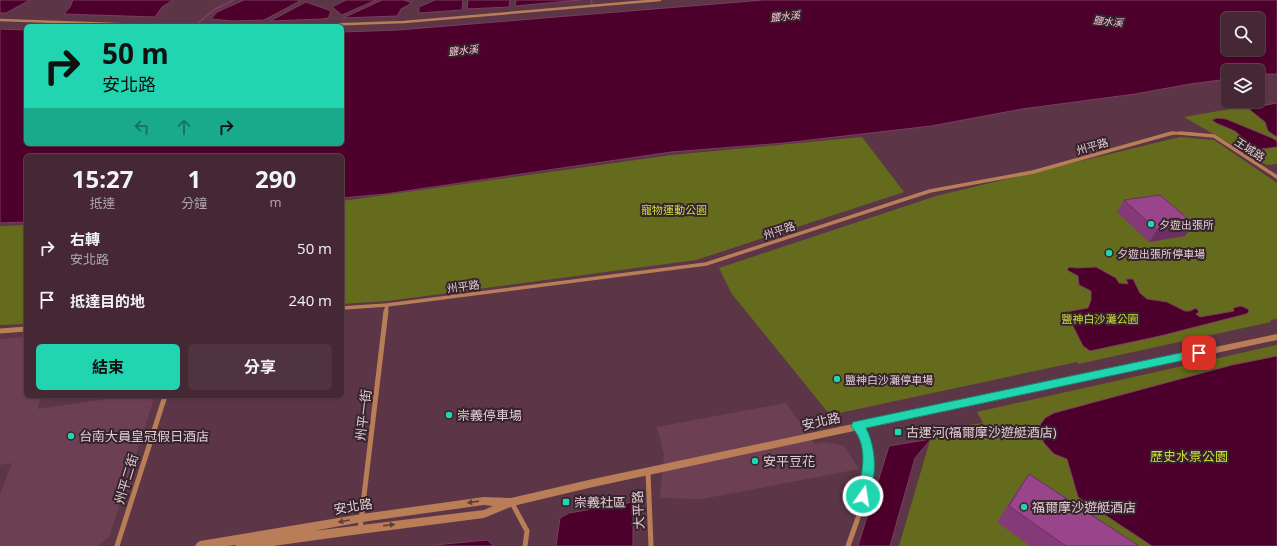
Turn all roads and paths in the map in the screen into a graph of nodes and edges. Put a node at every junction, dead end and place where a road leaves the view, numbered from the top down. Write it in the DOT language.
graph roads {
  1 [pos="660,0"];
  2 [pos="0,20"];
  3 [pos="115,24"];
  4 [pos="344,24"];
  5 [pos="1214,136"];
  6 [pos="1277,177"];
  7 [pos="387,305"];
  8 [pos="344,308"];
  9 [pos="24,329"];
  10 [pos="0,331"];
  11 [pos="1277,336"];
  12 [pos="164,398"];
  13 [pos="857,426"];
  14 [pos="648,472"];
  15 [pos="512,502"];
  16 [pos="362,518"];
  17 [pos="360,529"];
  18 [pos="117,546"];
  19 [pos="200,546"];
  20 [pos="240,546"];
  21 [pos="525,546"];
  22 [pos="651,546"];
  23 [pos="848,546"];
  1 -- 4 [label="street"];
  2 -- 3 [label="street"];
  5 -- 6 [label="street, 王城路"];
  5 -- 7 [label="street, 州平路"];
  7 -- 8 [label="street, 州平路"];
  7 -- 16 [label="street, 州平一街"];
  9 -- 10 [label="street"];
  11 -- 13 [label="street, 安北路"];
  12 -- 18 [label="street, 州平二街"];
  13 -- 14 [label="street, 安北路"];
  13 -- 23 [label="street"];
  14 -- 15 [label="street, 安北路"];
  14 -- 22 [label="street, 大平路"];
  15 -- 16 [label="street, 安北路, one-way"];
  17 -- 15 [label="street, 安北路, one-way"];
  15 -- 21 [label="street"];
  16 -- 17 [label="street, 州平一街"];
  16 -- 19 [label="street, 安北路, one-way"];
  17 -- 20 [label="street, 安北路"];
}
